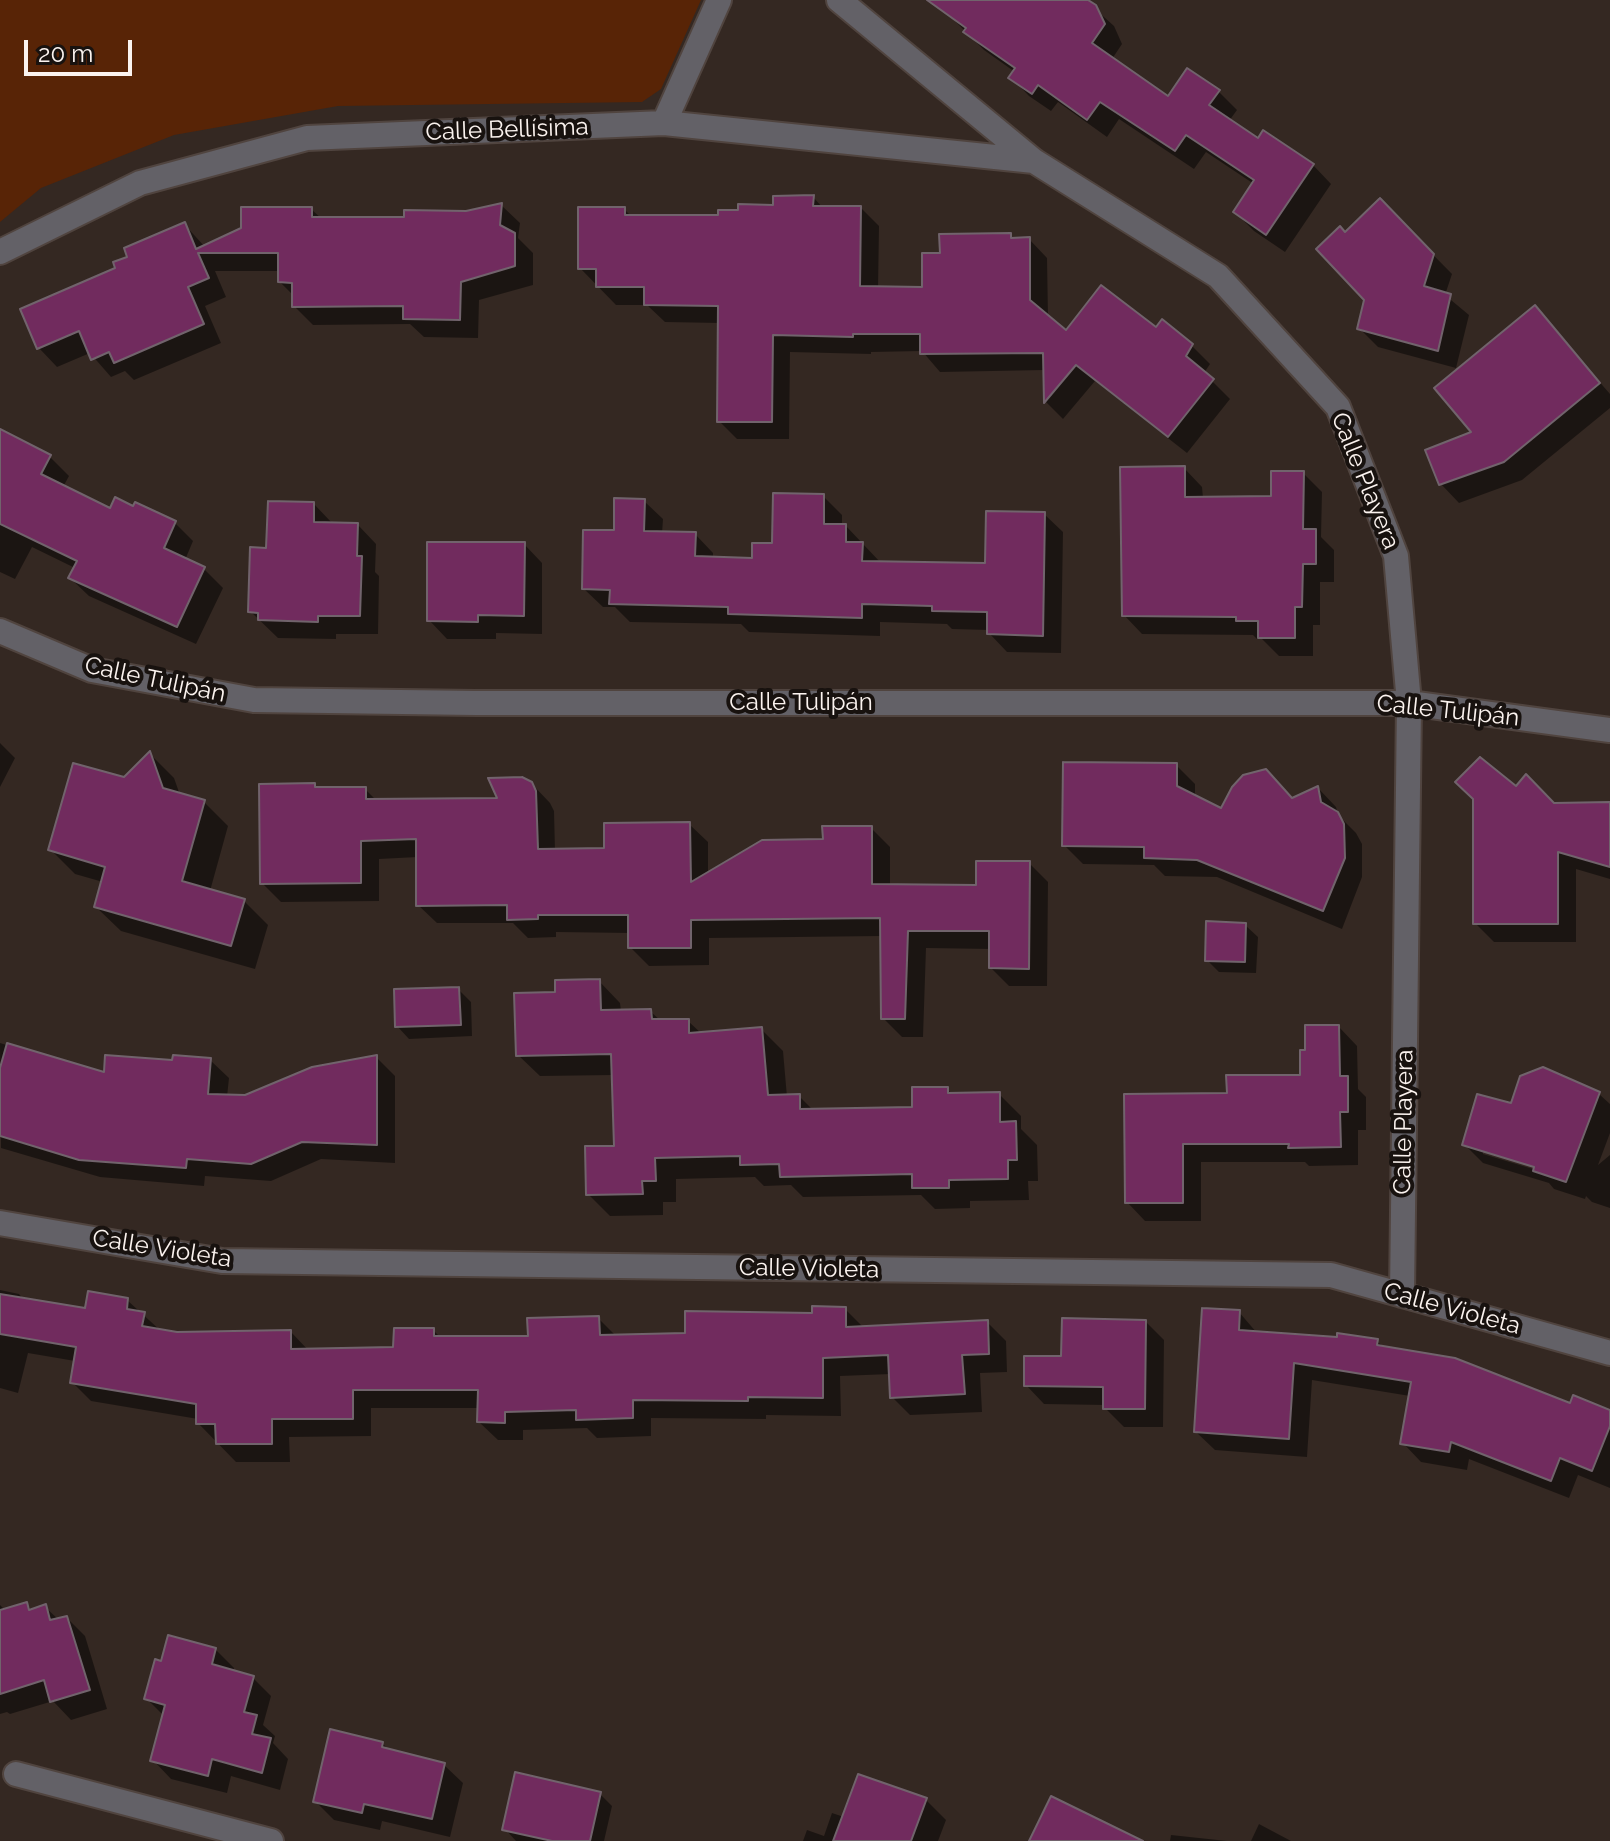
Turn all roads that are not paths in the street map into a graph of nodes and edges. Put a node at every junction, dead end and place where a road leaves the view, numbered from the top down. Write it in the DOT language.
graph roads {
  1 [pos="719,0"];
  2 [pos="839,0"];
  3 [pos="664,123"];
  4 [pos="1034,161"];
  5 [pos="0,252"];
  6 [pos="0,631"];
  7 [pos="1409,703"];
  8 [pos="1610,730"];
  9 [pos="0,1223"];
  10 [pos="1402,1295"];
  11 [pos="1610,1353"];
  12 [pos="16,1774"];
  13 [pos="271,1841"];
  1 -- 3 [label="street"];
  2 -- 4 [label="street, Calle Playera"];
  3 -- 4 [label="street, Calle Bellísima"];
  3 -- 5 [label="street, Calle Bellísima"];
  4 -- 7 [label="street, Calle Playera"];
  6 -- 7 [label="street, Calle Tulipán"];
  7 -- 8 [label="street, Calle Tulipán"];
  7 -- 10 [label="street, Calle Playera"];
  9 -- 10 [label="street, Calle Violeta"];
  10 -- 11 [label="street, Calle Violeta"];
  12 -- 13 [label="street"];
}
